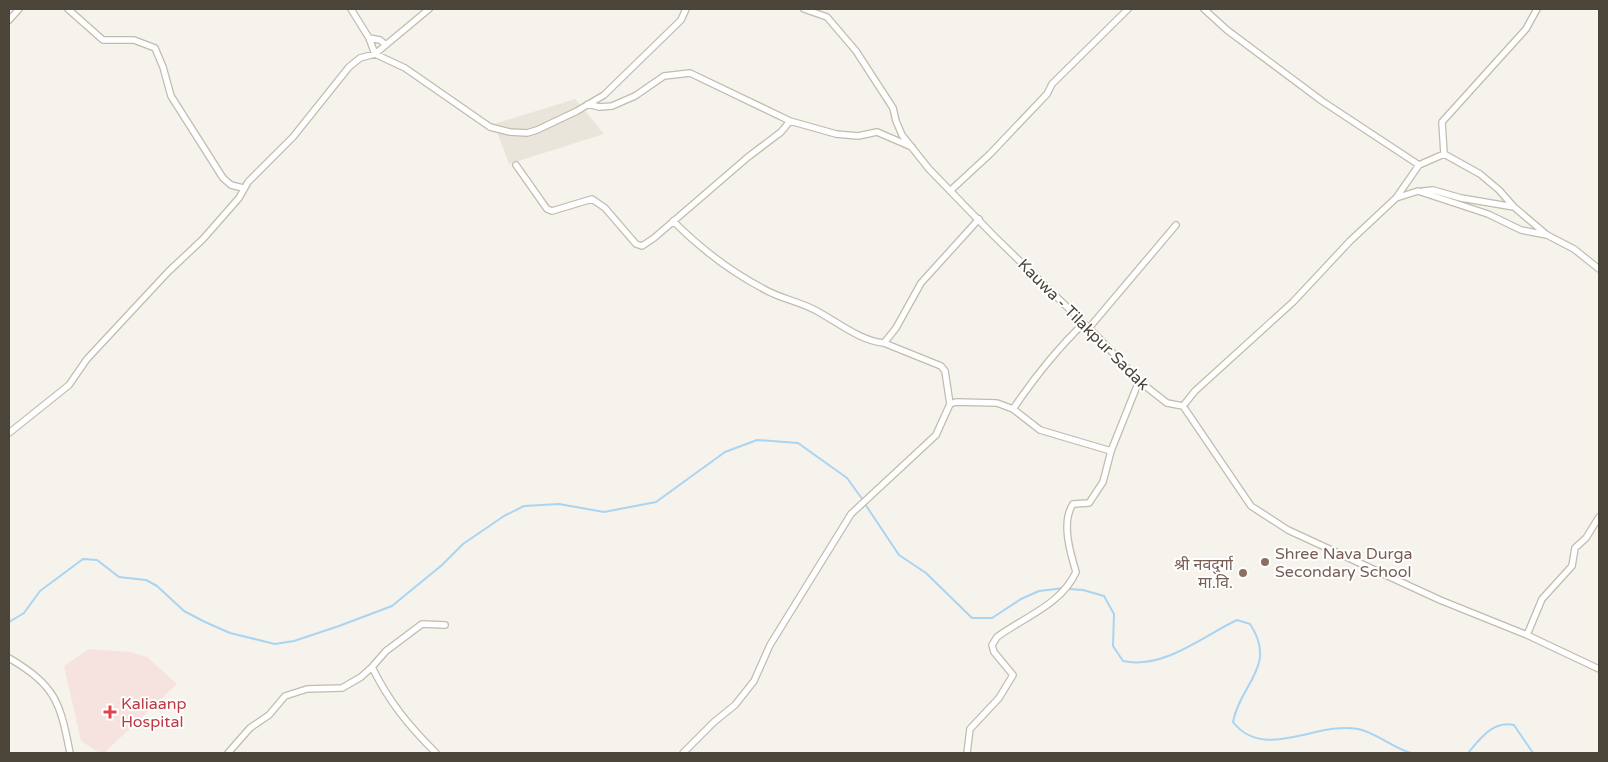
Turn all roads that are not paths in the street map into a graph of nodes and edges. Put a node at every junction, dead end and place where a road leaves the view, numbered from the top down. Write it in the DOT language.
graph roads {
  1 [pos="19,9"];
  2 [pos="68,9"];
  3 [pos="351,9"];
  4 [pos="429,9"];
  5 [pos="686,9"];
  6 [pos="804,9"];
  7 [pos="1128,9"];
  8 [pos="1204,9"];
  9 [pos="1536,9"];
  10 [pos="9,20"];
  11 [pos="369,38"];
  12 [pos="386,45"];
  13 [pos="375,54"];
  14 [pos="588,104"];
  15 [pos="790,121"];
  16 [pos="912,147"];
  17 [pos="1444,154"];
  18 [pos="516,165"];
  19 [pos="1419,165"];
  20 [pos="243,188"];
  21 [pos="951,190"];
  22 [pos="1418,191"];
  23 [pos="1396,198"];
  24 [pos="1514,207"];
  25 [pos="979,219"];
  26 [pos="673,221"];
  27 [pos="1176,225"];
  28 [pos="1547,235"];
  29 [pos="1599,270"];
  30 [pos="1084,323"];
  31 [pos="1089,328"];
  32 [pos="884,343"];
  33 [pos="1139,381"];
  34 [pos="950,404"];
  35 [pos="1183,406"];
  36 [pos="1013,409"];
  37 [pos="9,433"];
  38 [pos="1111,451"];
  39 [pos="1599,517"];
  40 [pos="445,625"];
  41 [pos="1527,634"];
  42 [pos="11,660"];
  43 [pos="372,667"];
  44 [pos="1599,669"];
  45 [pos="70,753"];
  46 [pos="228,753"];
  47 [pos="436,753"];
  48 [pos="683,753"];
  49 [pos="967,753"];
  1 -- 10 [label="street"];
  2 -- 20 [label="street"];
  3 -- 11 [label="street"];
  4 -- 12 [label="street"];
  5 -- 14 [label="street"];
  6 -- 16 [label="street, Kauwa - Tilakpur Sadak"];
  7 -- 21 [label="street"];
  8 -- 19 [label="street"];
  9 -- 17 [label="street"];
  11 -- 12 [label="street"];
  11 -- 13 [label="street"];
  12 -- 13 [label="street"];
  13 -- 14 [label="street"];
  13 -- 20 [label="street"];
  14 -- 15 [label="street"];
  15 -- 16 [label="street"];
  15 -- 26 [label="street"];
  16 -- 21 [label="street, Kauwa - Tilakpur Sadak"];
  17 -- 19 [label="street"];
  17 -- 24 [label="street"];
  18 -- 26 [label="street"];
  19 -- 23 [label="street"];
  20 -- 37 [label="street"];
  21 -- 25 [label="street, Kauwa - Tilakpur Sadak"];
  22 -- 23 [label="street"];
  22 -- 24 [label="street"];
  22 -- 28 [label="street"];
  23 -- 35 [label="street"];
  24 -- 28 [label="street"];
  25 -- 30 [label="street, Kauwa - Tilakpur Sadak"];
  25 -- 32 [label="street"];
  26 -- 32 [label="street"];
  27 -- 31 [label="street"];
  28 -- 29 [label="street"];
  30 -- 31 [label="street, Kauwa - Tilakpur Sadak"];
  30 -- 36 [label="street"];
  31 -- 33 [label="street, Kauwa - Tilakpur Sadak"];
  32 -- 34 [label="street"];
  33 -- 35 [label="street, Kauwa - Tilakpur Sadak"];
  33 -- 38 [label="street"];
  34 -- 36 [label="street"];
  34 -- 48 [label="street"];
  35 -- 41 [label="street"];
  36 -- 38 [label="street"];
  38 -- 49 [label="street"];
  39 -- 41 [label="street"];
  40 -- 43 [label="street"];
  41 -- 44 [label="street"];
  42 -- 45 [label="street"];
  43 -- 46 [label="street"];
  43 -- 47 [label="street"];
}
